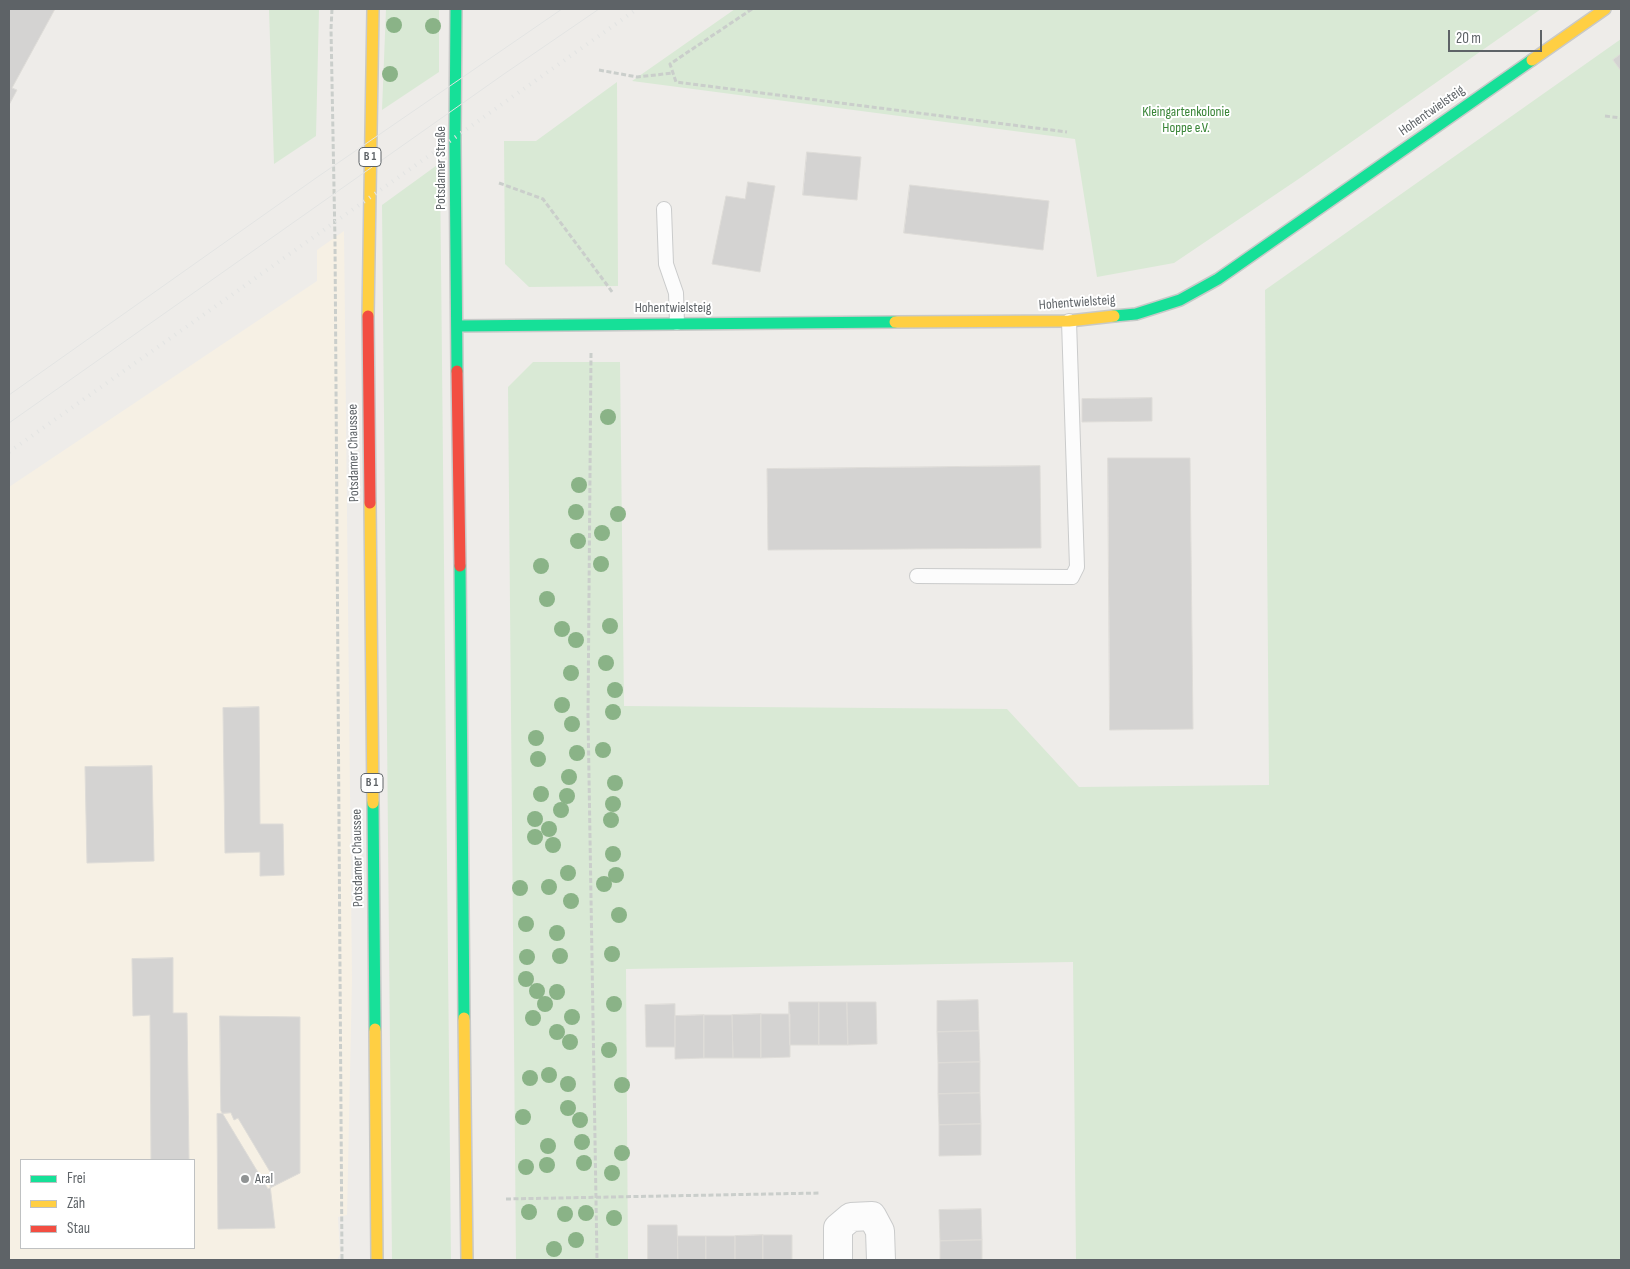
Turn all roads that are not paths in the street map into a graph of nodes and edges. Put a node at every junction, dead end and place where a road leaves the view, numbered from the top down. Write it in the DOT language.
graph roads {
  1 [pos="373,9"];
  2 [pos="456,9"];
  3 [pos="1605,9"];
  4 [pos="664,209"];
  5 [pos="1069,321"];
  6 [pos="677,323"];
  7 [pos="457,326"];
  8 [pos="917,576"];
  9 [pos="377,1260"];
  10 [pos="467,1260"];
  11 [pos="838,1260"];
  12 [pos="881,1260"];
  1 -- 9 [label="main road, Potsdamer Chaussee / B 1"];
  2 -- 7 [label="main road, Potsdamer Straße"];
  3 -- 5 [label="main road, Hohentwielsteig"];
  4 -- 6 [label="lane"];
  5 -- 6 [label="main road, Hohentwielsteig"];
  5 -- 8 [label="lane"];
  6 -- 7 [label="main road, Hohentwielsteig"];
  7 -- 10 [label="main road"];
  11 -- 12 [label="street"];
}
